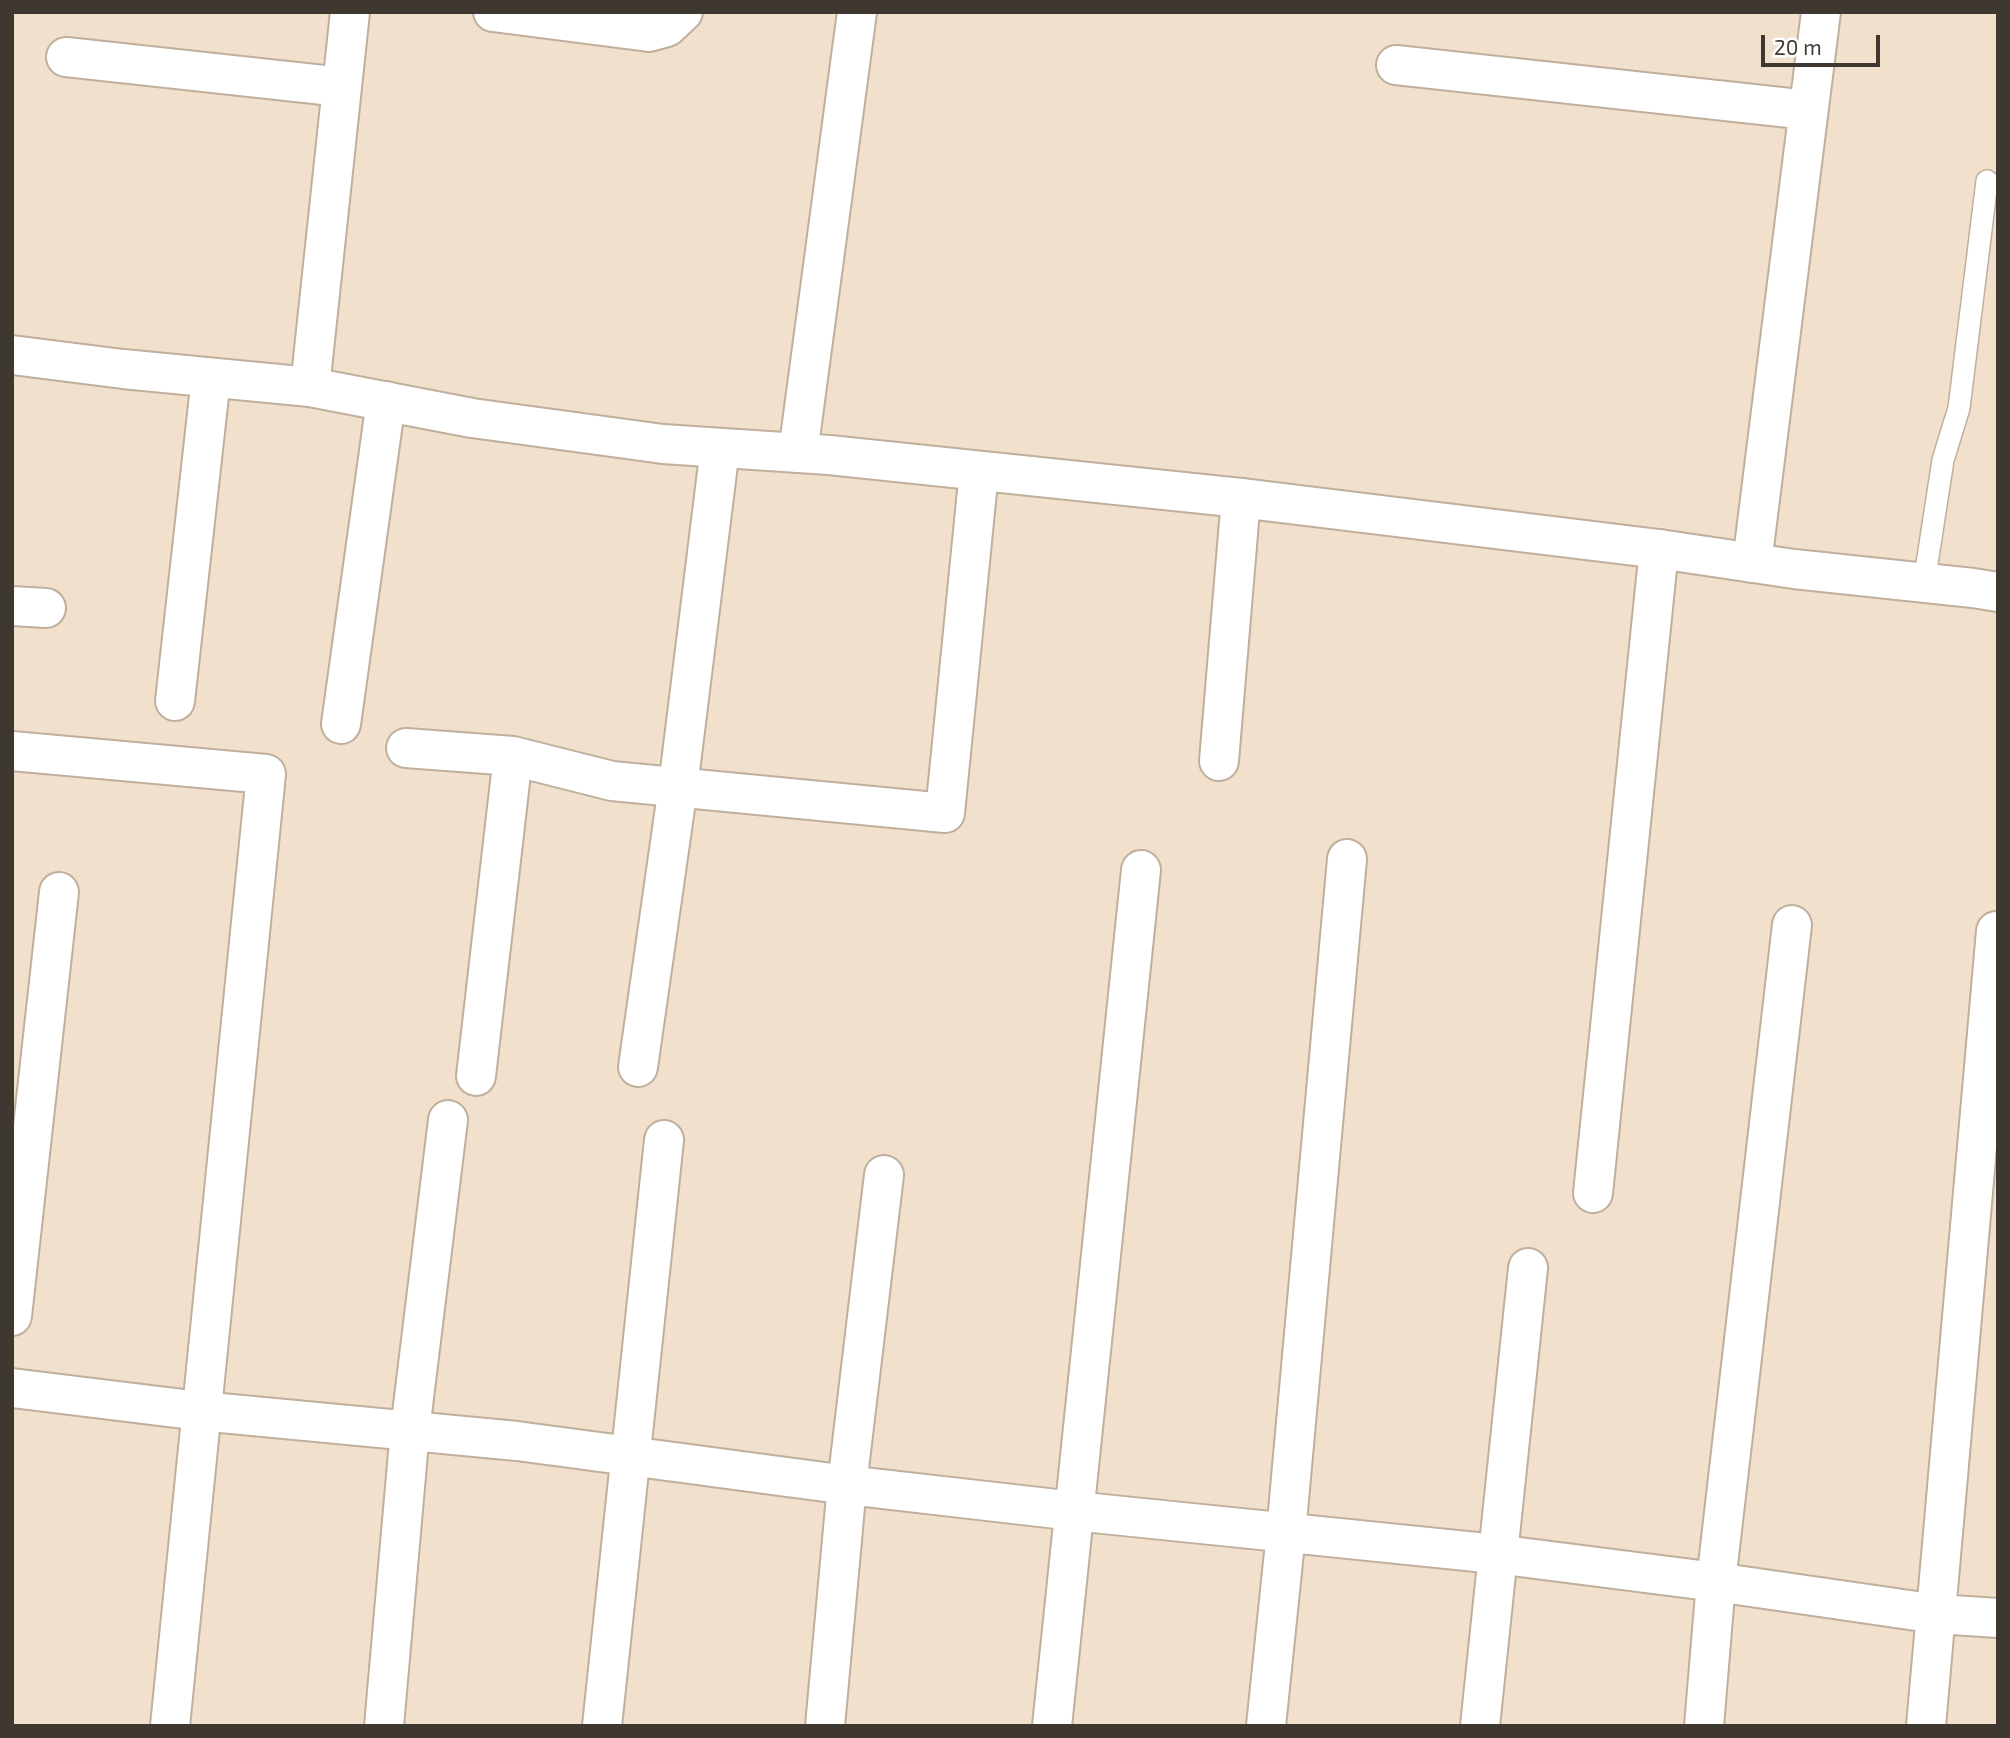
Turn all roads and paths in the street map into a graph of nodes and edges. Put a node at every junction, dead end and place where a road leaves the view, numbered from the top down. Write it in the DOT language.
graph roads {
  1 [pos="350,12"];
  2 [pos="493,12"];
  3 [pos="683,12"];
  4 [pos="857,12"];
  5 [pos="1821,12"];
  6 [pos="66,57"];
  7 [pos="1395,65"];
  8 [pos="342,87"];
  9 [pos="1808,110"];
  10 [pos="1986,181"];
  11 [pos="12,355"];
  12 [pos="211,378"];
  13 [pos="310,387"];
  14 [pos="386,401"];
  15 [pos="720,447"];
  16 [pos="798,453"];
  17 [pos="979,471"];
  18 [pos="1241,498"];
  19 [pos="1659,549"];
  20 [pos="1752,562"];
  21 [pos="1924,583"];
  22 [pos="1998,592"];
  23 [pos="175,701"];
  24 [pos="341,724"];
  25 [pos="406,748"];
  26 [pos="12,751"];
  27 [pos="513,756"];
  28 [pos="1219,761"];
  29 [pos="678,787"];
  30 [pos="1347,859"];
  31 [pos="1141,870"];
  32 [pos="59,892"];
  33 [pos="1792,925"];
  34 [pos="1996,931"];
  35 [pos="638,1067"];
  36 [pos="476,1076"];
  37 [pos="448,1120"];
  38 [pos="664,1140"];
  39 [pos="884,1175"];
  40 [pos="1593,1193"];
  41 [pos="1528,1268"];
  42 [pos="12,1316"];
  43 [pos="12,1388"];
  44 [pos="201,1411"];
  45 [pos="410,1430"];
  46 [pos="630,1458"];
  47 [pos="846,1486"];
  48 [pos="1074,1511"];
  49 [pos="1286,1533"];
  50 [pos="1496,1554"];
  51 [pos="1716,1582"];
  52 [pos="1937,1614"];
  53 [pos="1998,1618"];
  54 [pos="170,1726"];
  55 [pos="384,1726"];
  56 [pos="602,1726"];
  57 [pos="825,1726"];
  58 [pos="1052,1726"];
  59 [pos="1266,1726"];
  60 [pos="1480,1726"];
  61 [pos="1703,1726"];
  62 [pos="1926,1726"];
  1 -- 8 [label="street"];
  2 -- 3 [label="street"];
  4 -- 16 [label="street"];
  5 -- 9 [label="street"];
  6 -- 8 [label="street"];
  7 -- 9 [label="street"];
  8 -- 13 [label="street"];
  9 -- 20 [label="street"];
  10 -- 21 [label="lane"];
  11 -- 12 [label="street"];
  12 -- 13 [label="street"];
  12 -- 23 [label="street"];
  13 -- 14 [label="street"];
  14 -- 15 [label="street"];
  14 -- 24 [label="street"];
  15 -- 16 [label="street"];
  15 -- 29 [label="street"];
  16 -- 17 [label="street"];
  17 -- 18 [label="street"];
  17 -- 29 [label="street"];
  18 -- 19 [label="street"];
  18 -- 28 [label="street"];
  19 -- 20 [label="street"];
  19 -- 40 [label="street"];
  20 -- 21 [label="street"];
  21 -- 22 [label="street"];
  25 -- 27 [label="street"];
  26 -- 44 [label="street"];
  27 -- 29 [label="street"];
  27 -- 36 [label="street"];
  29 -- 35 [label="street"];
  30 -- 49 [label="street"];
  31 -- 48 [label="street"];
  32 -- 42 [label="street"];
  33 -- 51 [label="street"];
  34 -- 52 [label="street"];
  37 -- 45 [label="street"];
  38 -- 46 [label="street"];
  39 -- 47 [label="street"];
  41 -- 50 [label="street"];
  43 -- 44 [label="street"];
  44 -- 45 [label="street"];
  44 -- 54 [label="street"];
  45 -- 46 [label="street"];
  45 -- 55 [label="street"];
  46 -- 47 [label="street"];
  46 -- 56 [label="street"];
  47 -- 48 [label="street"];
  47 -- 57 [label="street"];
  48 -- 49 [label="street"];
  48 -- 58 [label="street"];
  49 -- 50 [label="street"];
  49 -- 59 [label="street"];
  50 -- 51 [label="street"];
  50 -- 60 [label="street"];
  51 -- 52 [label="street"];
  51 -- 61 [label="street"];
  52 -- 53 [label="street"];
  52 -- 62 [label="street"];
}
